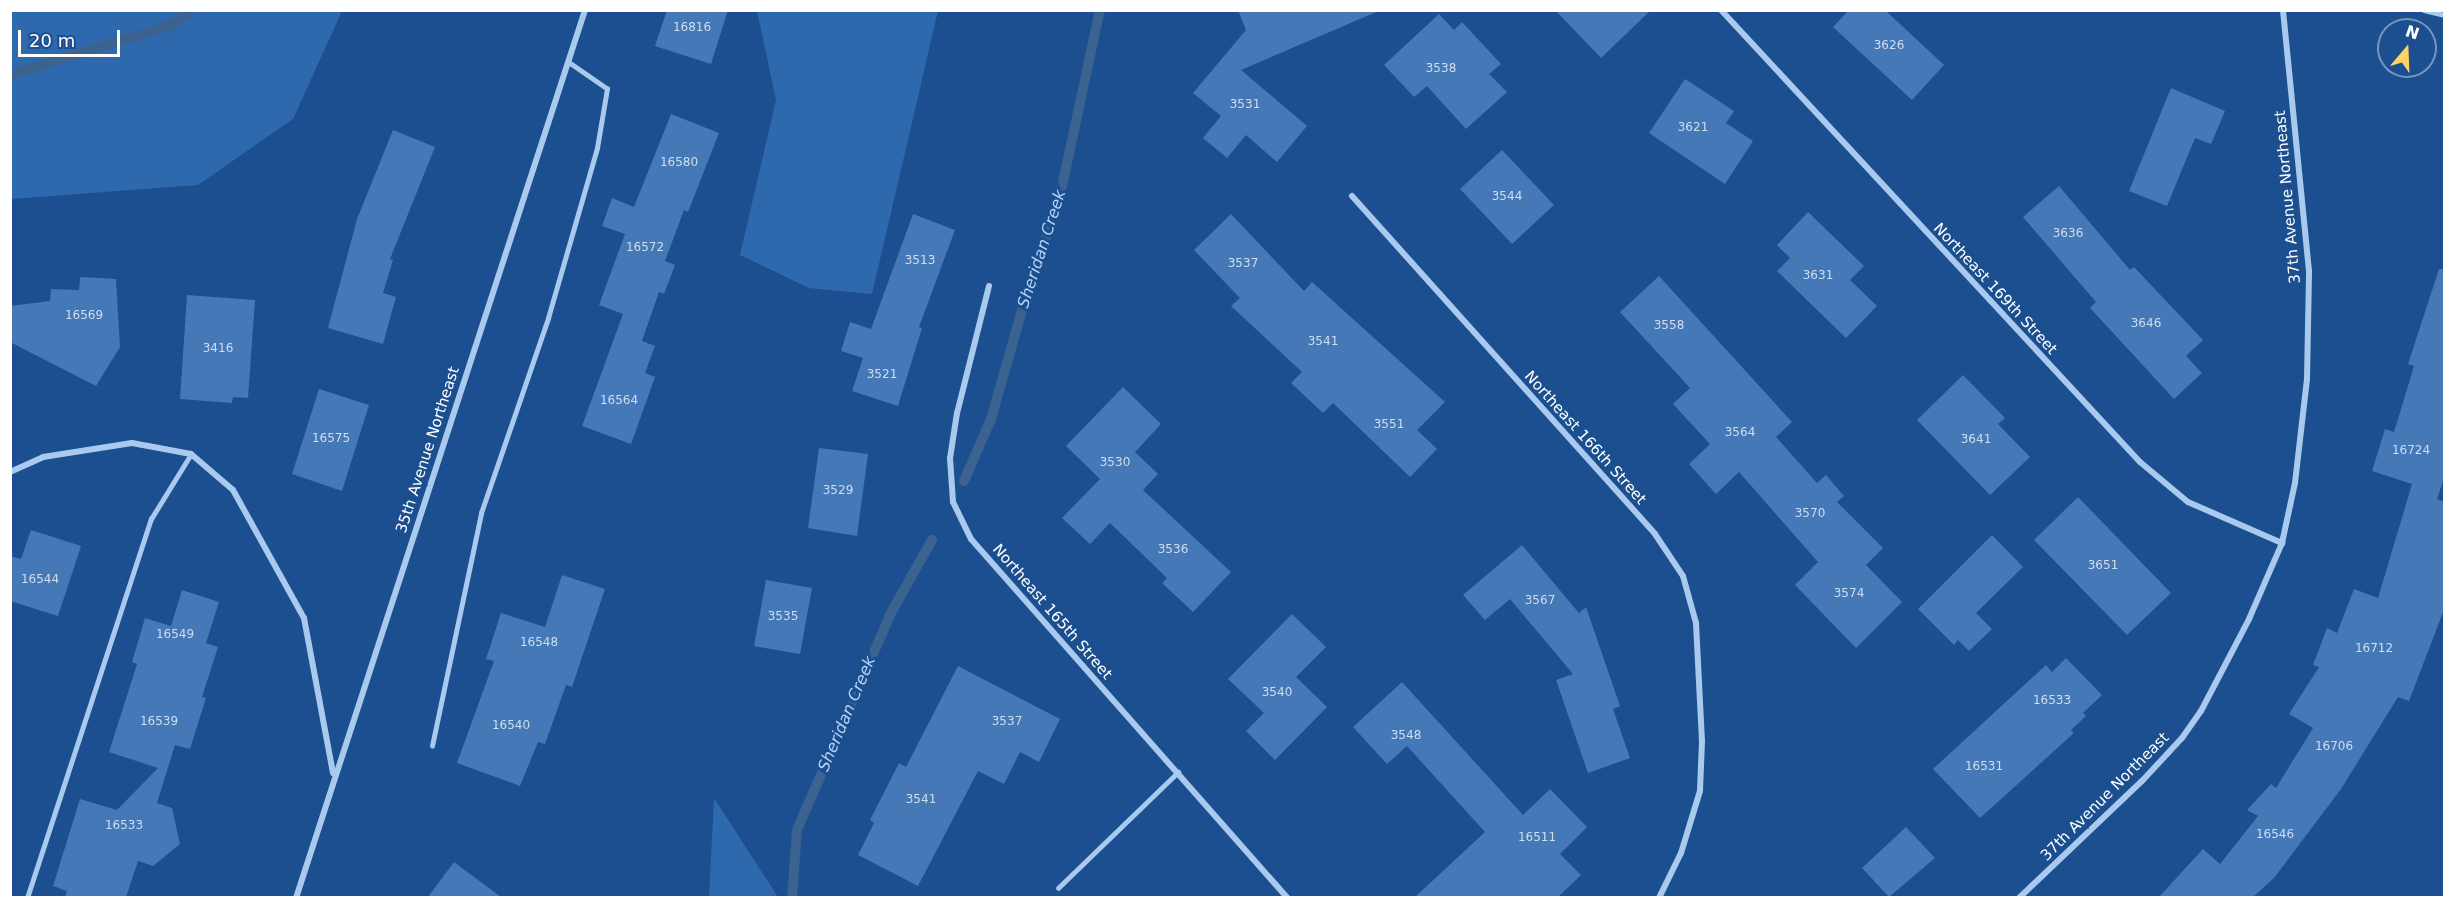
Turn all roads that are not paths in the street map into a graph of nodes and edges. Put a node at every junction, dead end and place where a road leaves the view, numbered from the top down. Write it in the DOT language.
graph roads {
  1 [pos="585,10"];
  2 [pos="1721,10"];
  3 [pos="2283,10"];
  4 [pos="2424,10"];
  5 [pos="2445,15"];
  6 [pos="568,62"];
  7 [pos="1352,196"];
  8 [pos="989,286"];
  9 [pos="191,454"];
  10 [pos="10,471"];
  11 [pos="2282,543"];
  12 [pos="432,746"];
  13 [pos="1178,772"];
  14 [pos="333,775"];
  15 [pos="1058,888"];
  16 [pos="27,897"];
  17 [pos="296,897"];
  18 [pos="1288,897"];
  19 [pos="1659,897"];
  20 [pos="2019,897"];
  1 -- 6 [label="street, 35th Avenue Northeast"];
  2 -- 11 [label="street, Northeast 169th Street"];
  3 -- 11 [label="street, 37th Avenue Northeast"];
  4 -- 5 [label="lane"];
  6 -- 12 [label="lane"];
  6 -- 14 [label="street, 35th Avenue Northeast"];
  7 -- 19 [label="street, Northeast 166th Street"];
  8 -- 13 [label="street, Northeast 165th Street"];
  9 -- 10 [label="street"];
  9 -- 14 [label="street"];
  9 -- 16 [label="lane"];
  11 -- 20 [label="street, 37th Avenue Northeast"];
  13 -- 15 [label="lane"];
  13 -- 18 [label="street, Northeast 165th Street"];
  14 -- 17 [label="street, 35th Avenue Northeast"];
}
